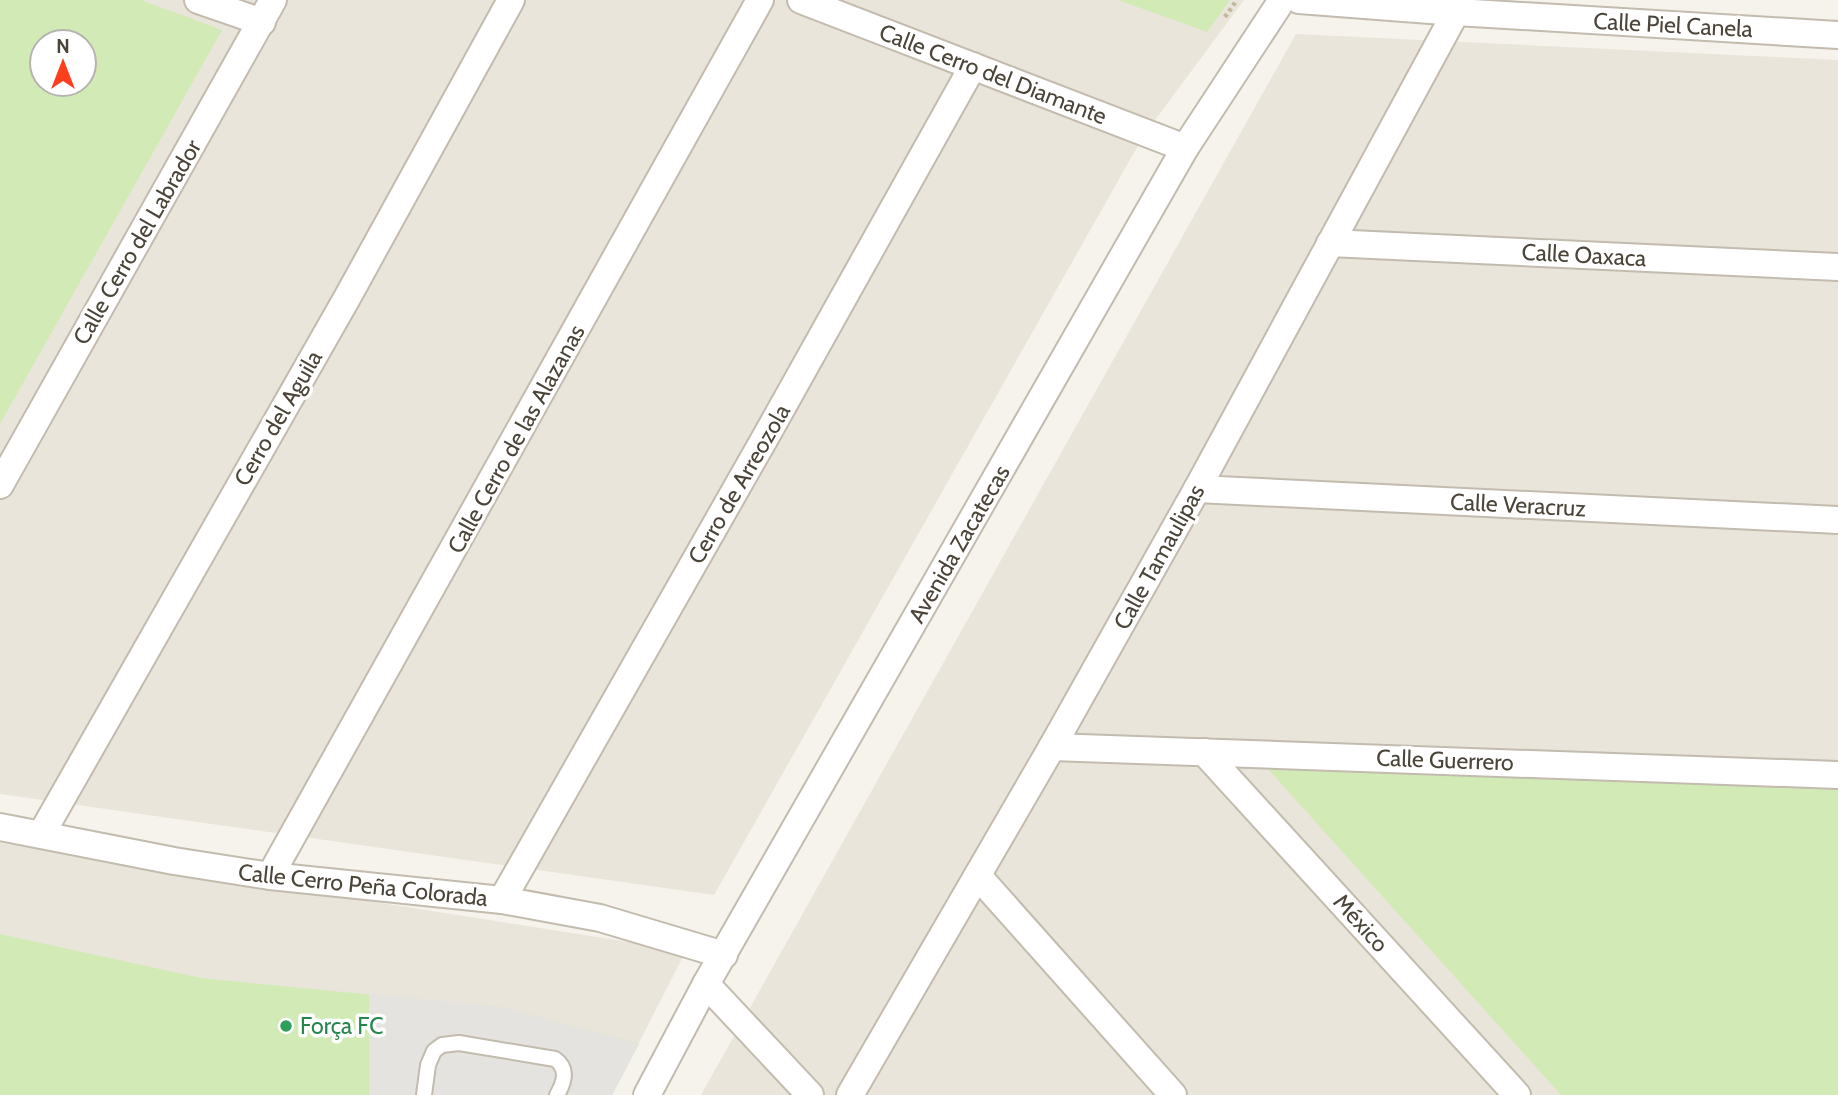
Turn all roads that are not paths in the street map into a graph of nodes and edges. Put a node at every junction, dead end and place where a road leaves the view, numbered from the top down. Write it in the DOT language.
graph roads {
  1 [pos="198,0"];
  2 [pos="511,0"];
  3 [pos="760,0"];
  4 [pos="800,0"];
  5 [pos="1282,0"];
  6 [pos="1299,0"];
  7 [pos="268,11"];
  8 [pos="1456,12"];
  9 [pos="1838,35"];
  10 [pos="973,66"];
  11 [pos="1185,148"];
  12 [pos="1330,243"];
  13 [pos="1838,267"];
  14 [pos="0,485"];
  15 [pos="1198,489"];
  16 [pos="1838,520"];
  17 [pos="1052,747"];
  18 [pos="1204,752"];
  19 [pos="1838,775"];
  20 [pos="0,827"];
  21 [pos="42,833"];
  22 [pos="270,876"];
  23 [pos="978,876"];
  24 [pos="502,900"];
  25 [pos="724,955"];
  26 [pos="706,984"];
  27 [pos="424,1095"];
  28 [pos="557,1095"];
  29 [pos="647,1095"];
  30 [pos="810,1095"];
  31 [pos="850,1095"];
  32 [pos="1173,1095"];
  33 [pos="1517,1095"];
  1 -- 7 [label="street"];
  2 -- 21 [label="street, Cerro del Aguila"];
  3 -- 22 [label="street, Calle Cerro de las Alazanas"];
  4 -- 10 [label="street, Calle Cerro del Diamante"];
  5 -- 11 [label="street, Avenida Zacatecas"];
  6 -- 8 [label="street, Calle Piel Canela"];
  7 -- 14 [label="street, Calle Cerro del Labrador"];
  8 -- 9 [label="street, Calle Piel Canela"];
  8 -- 12 [label="street, Calle Tamaulipas"];
  10 -- 11 [label="street, Calle Cerro del Diamante"];
  10 -- 24 [label="street, Cerro de Arreozola"];
  11 -- 25 [label="street, Avenida Zacatecas"];
  12 -- 13 [label="street, Calle Oaxaca"];
  12 -- 15 [label="street, Calle Tamaulipas"];
  15 -- 16 [label="street, Calle Veracruz"];
  15 -- 17 [label="street, Calle Tamaulipas"];
  17 -- 18 [label="street, Calle Guerrero"];
  17 -- 23 [label="street, Calle Tamaulipas"];
  18 -- 19 [label="street, Calle Guerrero"];
  18 -- 33 [label="street, México"];
  20 -- 21 [label="street, Calle Cerro Peña Colorada"];
  21 -- 22 [label="street, Calle Cerro Peña Colorada"];
  22 -- 24 [label="street, Calle Cerro Peña Colorada"];
  23 -- 31 [label="street, Calle Tamaulipas"];
  23 -- 32 [label="street"];
  24 -- 25 [label="street, Calle Cerro Peña Colorada"];
  25 -- 26 [label="street, Avenida Zacatecas"];
  26 -- 29 [label="street, Avenida Zacatecas"];
  26 -- 30 [label="street"];
  27 -- 28 [label="lane"];
}
